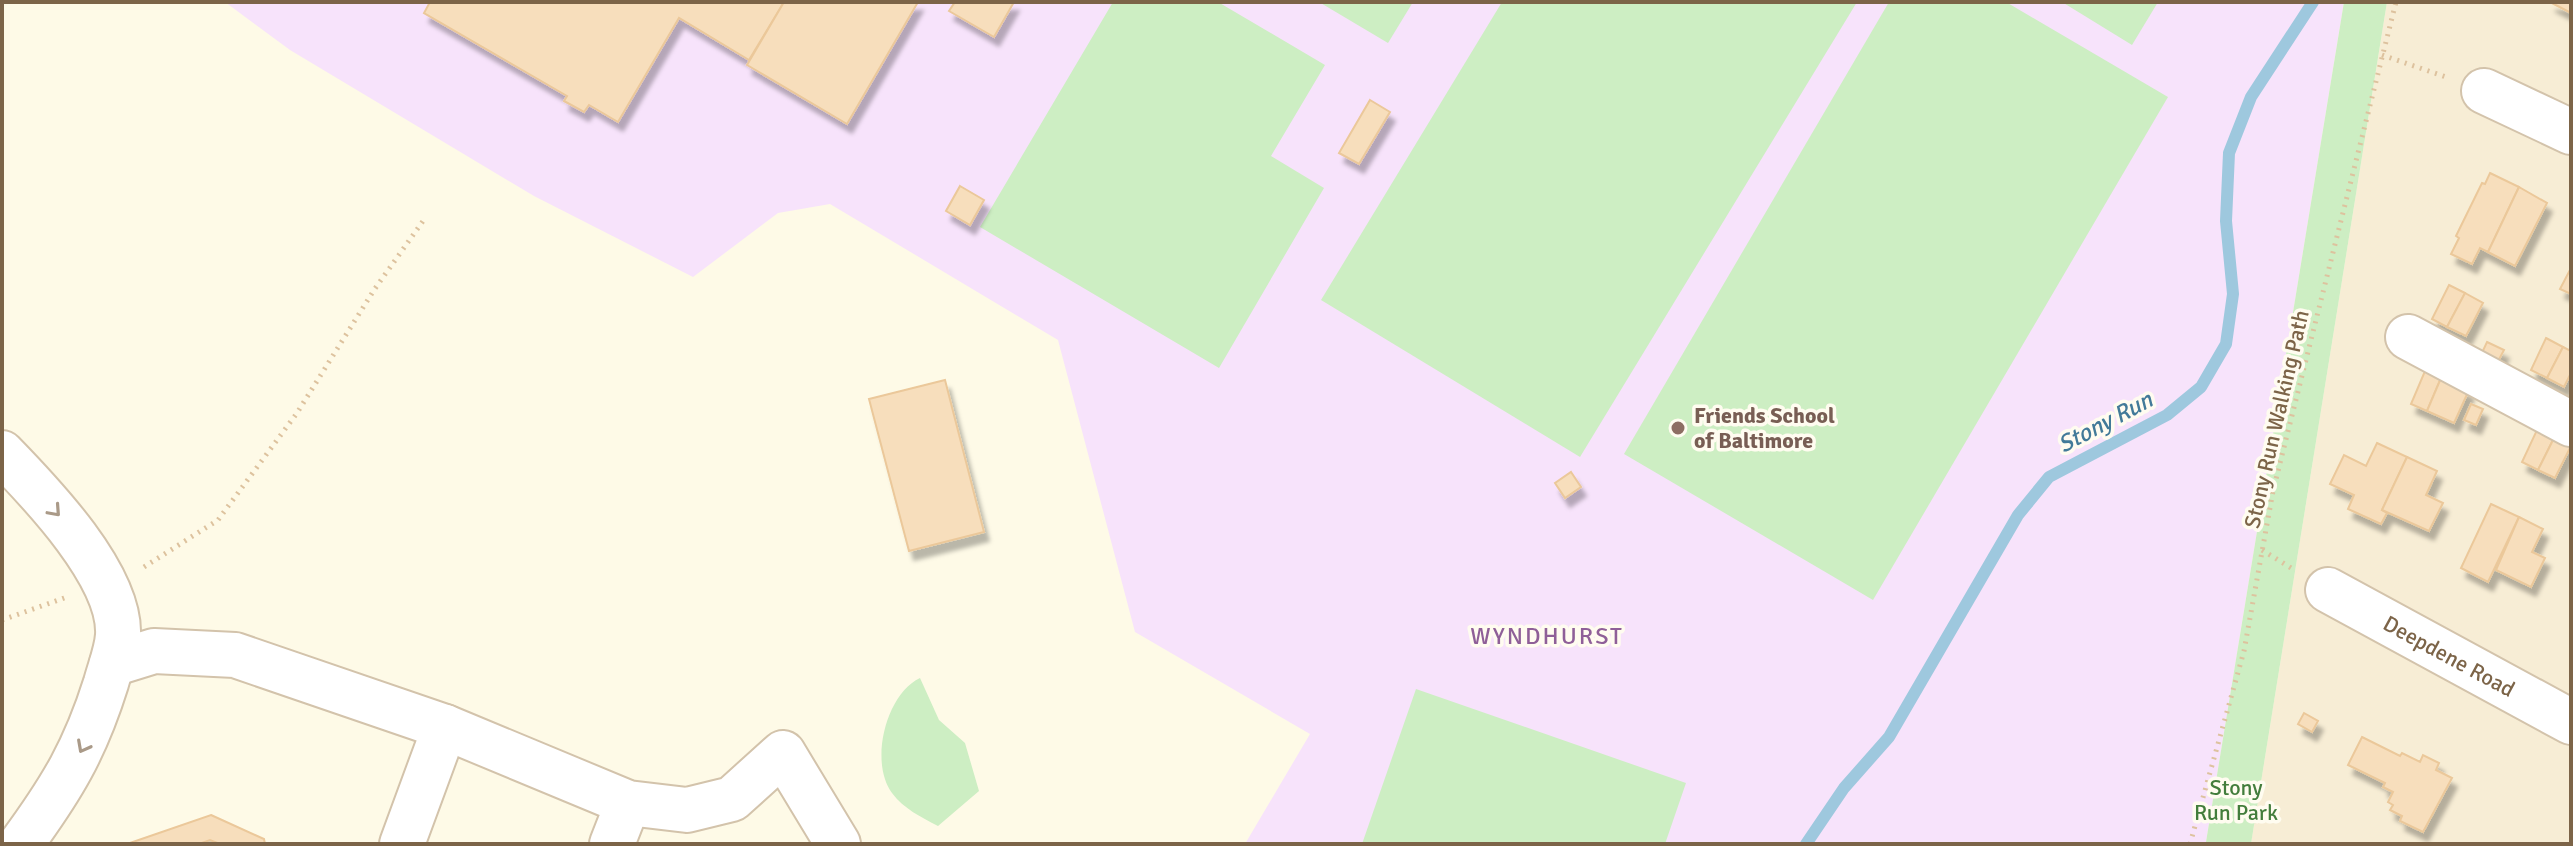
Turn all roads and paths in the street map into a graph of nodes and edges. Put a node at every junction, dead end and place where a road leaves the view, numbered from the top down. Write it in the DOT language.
graph roads {
  1 [pos="2396,2"];
  2 [pos="2382,55"];
  3 [pos="2484,91"];
  4 [pos="2571,132"];
  5 [pos="423,221"];
  6 [pos="2408,337"];
  7 [pos="2571,424"];
  8 [pos="2,453"];
  9 [pos="105,584"];
  10 [pos="2328,590"];
  11 [pos="2,620"];
  12 [pos="112,664"];
  13 [pos="2571,722"];
  14 [pos="445,727"];
  15 [pos="628,803"];
  16 [pos="21,844"];
  17 [pos="402,844"];
  18 [pos="612,844"];
  19 [pos="838,844"];
  20 [pos="2190,844"];
  1 -- 2 [label="path, Stony Run Walking Path"];
  2 -- 3 [label="path"];
  2 -- 20 [label="path, Stony Run Walking Path"];
  3 -- 4 [label="street"];
  5 -- 9 [label="path"];
  6 -- 7 [label="street"];
  8 -- 9 [label="street, one-way"];
  9 -- 11 [label="path"];
  9 -- 12 [label="street"];
  10 -- 13 [label="street, Deepdene Road"];
  12 -- 14 [label="street"];
  12 -- 16 [label="street, one-way"];
  14 -- 15 [label="street"];
  14 -- 17 [label="street"];
  15 -- 18 [label="street"];
  15 -- 19 [label="street"];
}
